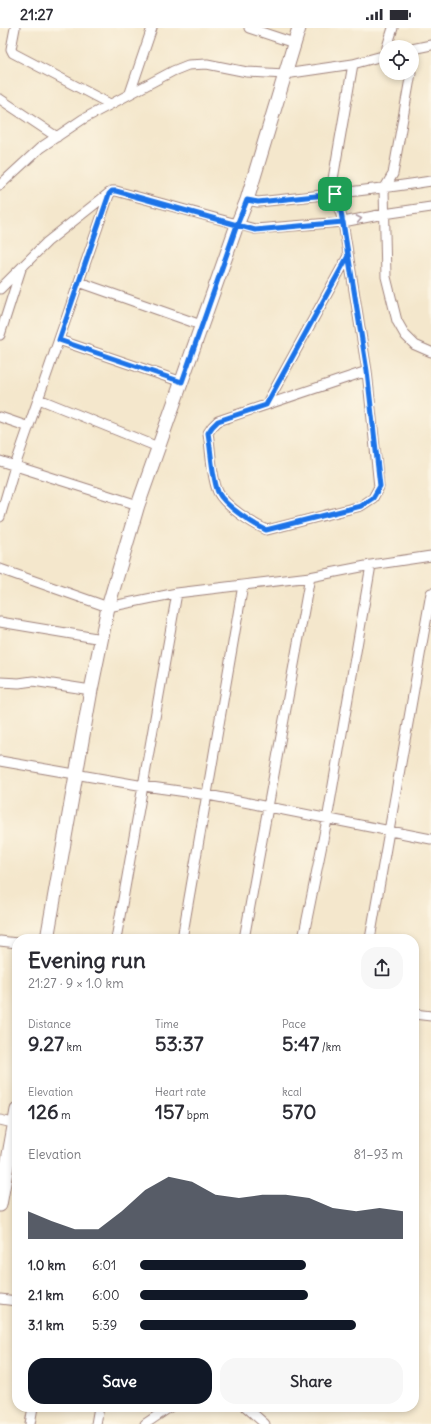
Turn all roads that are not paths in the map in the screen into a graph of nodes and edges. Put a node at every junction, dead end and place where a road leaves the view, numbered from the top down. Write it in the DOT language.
graph roads {
  1 [pos="15,28"];
  2 [pos="152,28"];
  3 [pos="249,28"];
  4 [pos="299,28"];
  5 [pos="394,28"];
  6 [pos="390,40"];
  7 [pos="294,43"];
  8 [pos="431,44"];
  9 [pos="419,48"];
  10 [pos="379,55"];
  11 [pos="353,64"];
  12 [pos="285,74"];
  13 [pos="409,80"];
  14 [pos="130,93"];
  15 [pos="0,99"];
  16 [pos="110,104"];
  17 [pos="56,137"];
  18 [pos="431,181"];
  19 [pos="0,185"];
  20 [pos="384,189"];
  21 [pos="110,193"];
  22 [pos="335,194"];
  23 [pos="247,200"];
  24 [pos="431,207"];
  25 [pos="384,214"];
  26 [pos="343,222"];
  27 [pos="237,225"];
  28 [pos="348,256"];
  29 [pos="22,266"];
  30 [pos="79,282"];
  31 [pos="0,289"];
  32 [pos="201,325"];
  33 [pos="0,336"];
  34 [pos="59,340"];
  35 [pos="431,352"];
  36 [pos="367,371"];
  37 [pos="182,382"];
  38 [pos="39,399"];
  39 [pos="266,405"];
  40 [pos="0,417"];
  41 [pos="29,427"];
  42 [pos="158,447"];
  43 [pos="0,461"];
  44 [pos="16,466"];
  45 [pos="138,505"];
  46 [pos="0,517"];
  47 [pos="431,556"];
  48 [pos="372,565"];
  49 [pos="0,569"];
  50 [pos="310,577"];
  51 [pos="243,585"];
  52 [pos="177,593"];
  53 [pos="431,593"];
  54 [pos="108,607"];
  55 [pos="0,622"];
  56 [pos="102,638"];
  57 [pos="0,682"];
  58 [pos="91,690"];
  59 [pos="0,761"];
  60 [pos="76,774"];
  61 [pos="144,786"];
  62 [pos="208,795"];
  63 [pos="269,808"];
  64 [pos="327,820"];
  65 [pos="389,832"];
  66 [pos="431,840"];
  67 [pos="48,934"];
  68 [pos="117,934"];
  69 [pos="183,934"];
  70 [pos="245,934"];
  71 [pos="304,934"];
  72 [pos="371,934"];
  73 [pos="0,941"];
  74 [pos="12,942"];
  75 [pos="419,1014"];
  76 [pos="431,1015"];
  77 [pos="0,1120"];
  78 [pos="12,1122"];
  79 [pos="12,1142"];
  80 [pos="2,1189"];
  81 [pos="0,1205"];
  82 [pos="0,1299"];
  83 [pos="12,1300"];
  84 [pos="32,1412"];
  85 [pos="98,1412"];
  86 [pos="162,1412"];
  87 [pos="252,1412"];
  88 [pos="30,1424"];
  89 [pos="96,1424"];
  90 [pos="145,1424"];
  91 [pos="265,1424"];
  1 -- 16 [label="street"];
  2 -- 14 [label="street"];
  3 -- 7 [label="street"];
  4 -- 7 [label="main road"];
  5 -- 6 [label="street"];
  7 -- 12 [label="main road"];
  8 -- 9 [label="street"];
  10 -- 11 [label="street"];
  11 -- 12 [label="street"];
  11 -- 22 [label="street"];
  12 -- 14 [label="street"];
  12 -- 23 [label="main road"];
  13 -- 20 [label="street"];
  14 -- 16 [label="street"];
  15 -- 17 [label="street"];
  16 -- 17 [label="street"];
  17 -- 19 [label="street"];
  18 -- 20 [label="street"];
  20 -- 22 [label="street"];
  20 -- 25 [label="street"];
  21 -- 27 [label="street"];
  21 -- 29 [label="street"];
  21 -- 30 [label="street"];
  22 -- 23 [label="street"];
  22 -- 26 [label="street"];
  23 -- 27 [label="main road"];
  24 -- 25 [label="street"];
  26 -- 25 [label="street, one-way"];
  25 -- 35 [label="street"];
  26 -- 27 [label="street"];
  26 -- 28 [label="street"];
  27 -- 32 [label="main road"];
  28 -- 36 [label="street"];
  28 -- 39 [label="street"];
  29 -- 31 [label="street"];
  29 -- 33 [label="street"];
  30 -- 32 [label="street"];
  30 -- 34 [label="street"];
  32 -- 37 [label="main road"];
  34 -- 37 [label="street"];
  34 -- 38 [label="street"];
  36 -- 39 [label="street"];
  36 -- 39 [label="street"];
  37 -- 42 [label="main road"];
  38 -- 41 [label="street"];
  38 -- 42 [label="street"];
  40 -- 41 [label="street"];
  41 -- 44 [label="street"];
  42 -- 45 [label="main road"];
  43 -- 44 [label="street"];
  44 -- 45 [label="street"];
  44 -- 46 [label="street"];
  45 -- 54 [label="main road"];
  47 -- 48 [label="street"];
  48 -- 50 [label="street"];
  48 -- 64 [label="street"];
  49 -- 54 [label="street"];
  50 -- 51 [label="street"];
  50 -- 63 [label="street"];
  51 -- 52 [label="street"];
  51 -- 62 [label="street"];
  52 -- 54 [label="street"];
  52 -- 61 [label="street"];
  53 -- 65 [label="street"];
  54 -- 56 [label="main road"];
  55 -- 56 [label="street"];
  56 -- 58 [label="main road"];
  57 -- 58 [label="street"];
  58 -- 60 [label="main road"];
  59 -- 60 [label="street"];
  60 -- 61 [label="street"];
  60 -- 67 [label="main road"];
  61 -- 62 [label="street"];
  61 -- 68 [label="street"];
  62 -- 63 [label="street"];
  62 -- 69 [label="street"];
  63 -- 64 [label="street"];
  63 -- 70 [label="street"];
  64 -- 65 [label="street"];
  64 -- 71 [label="street"];
  65 -- 66 [label="street"];
  65 -- 72 [label="street"];
  73 -- 74 [label="street"];
  75 -- 76 [label="street"];
  77 -- 78 [label="street"];
  79 -- 80 [label="main road"];
  80 -- 81 [label="main road"];
  82 -- 83 [label="street"];
  84 -- 88 [label="street"];
  85 -- 89 [label="street"];
  86 -- 90 [label="street"];
  87 -- 91 [label="street"];
}
